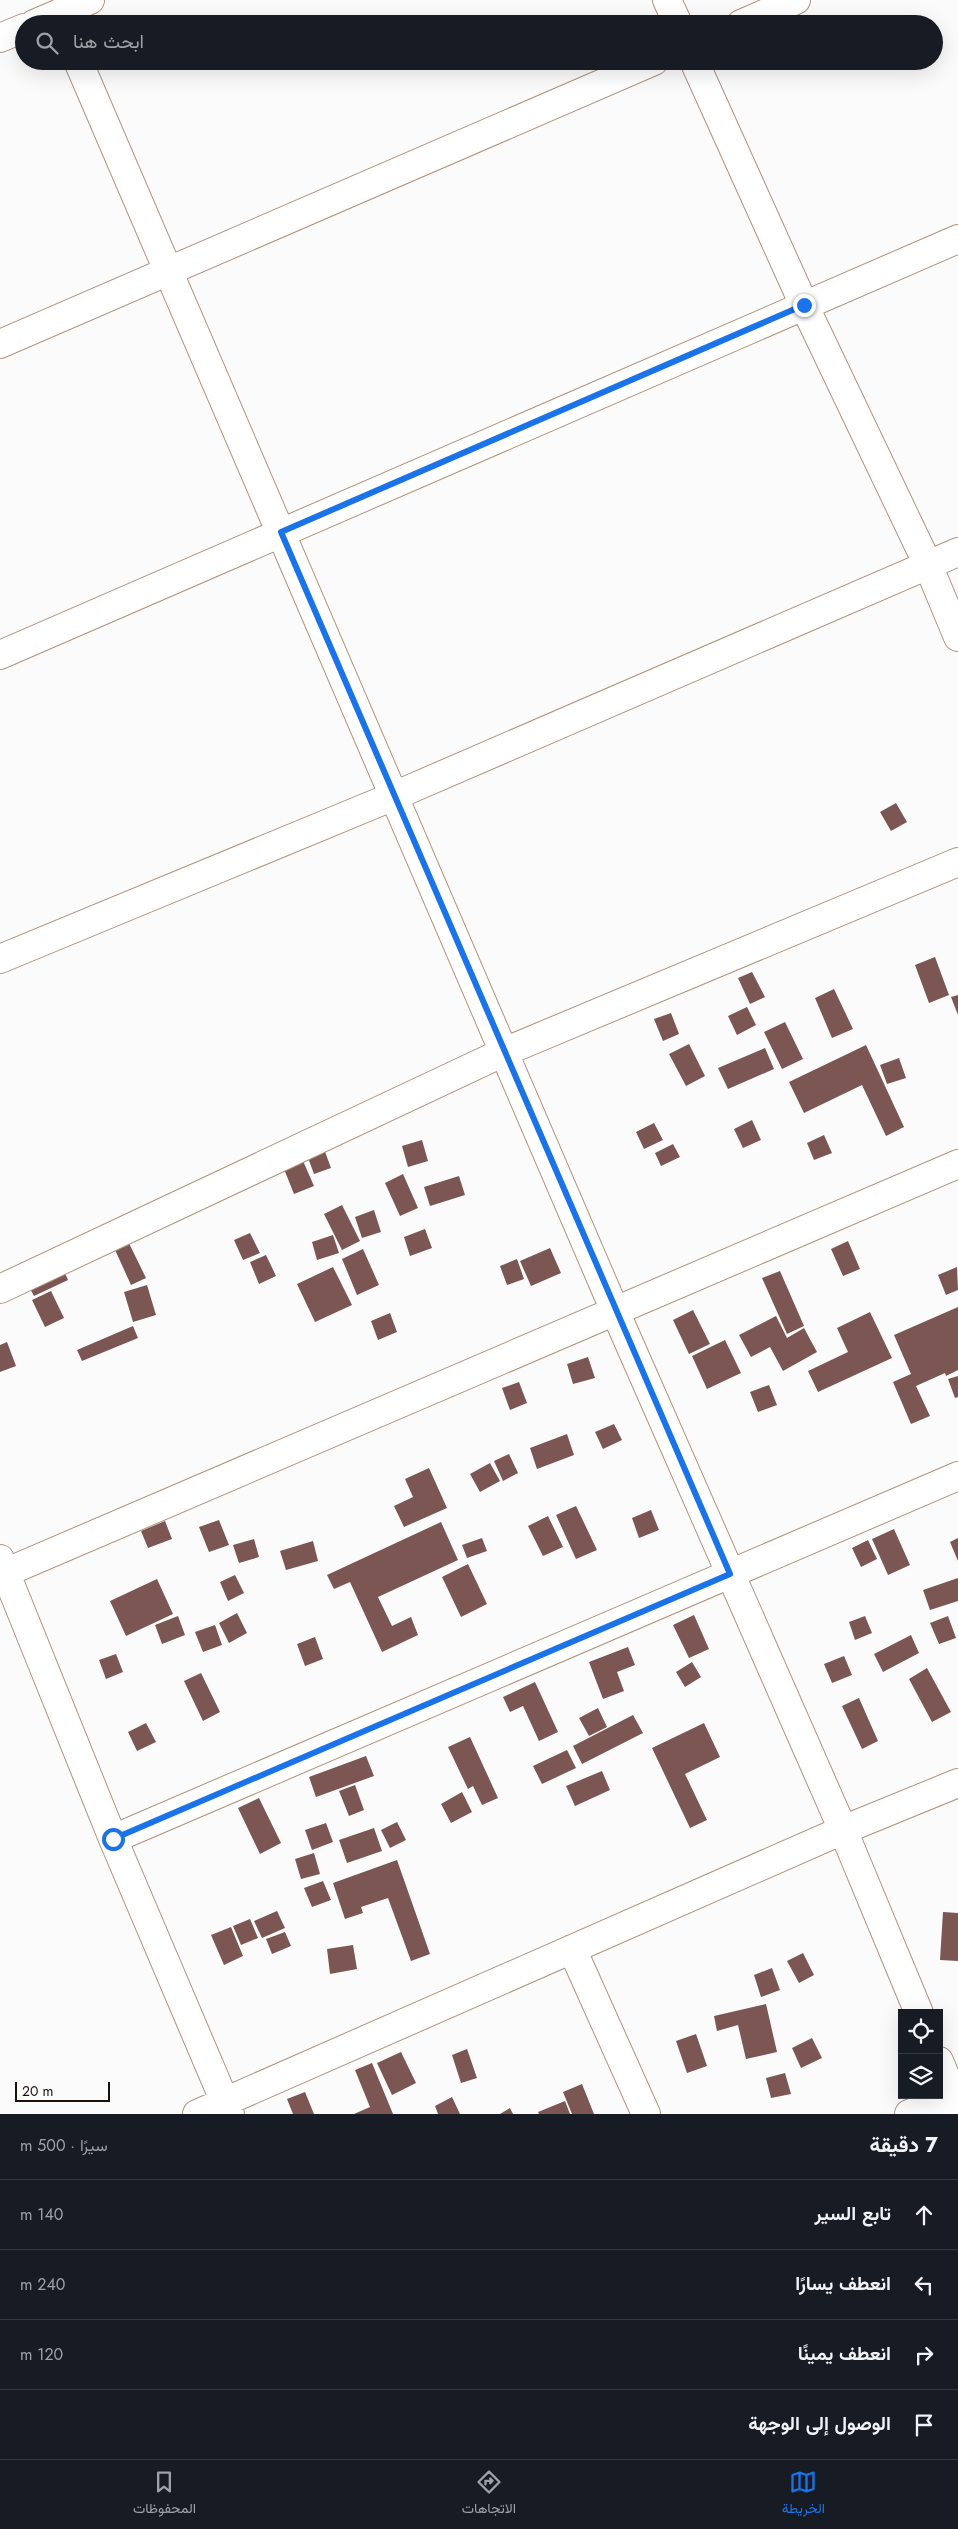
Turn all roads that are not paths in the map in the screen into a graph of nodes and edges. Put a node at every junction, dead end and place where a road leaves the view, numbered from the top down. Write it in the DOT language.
graph roads {
  1 [pos="90,0"];
  2 [pos="667,0"];
  3 [pos="796,0"];
  4 [pos="52,15"];
  5 [pos="674,15"];
  6 [pos="762,15"];
  7 [pos="15,32"];
  8 [pos="0,38"];
  9 [pos="82,70"];
  10 [pos="633,70"];
  11 [pos="698,70"];
  12 [pos="958,239"];
  13 [pos="168,270"];
  14 [pos="804,305"];
  15 [pos="0,344"];
  16 [pos="281,532"];
  17 [pos="958,552"];
  18 [pos="928,565"];
  19 [pos="958,636"];
  20 [pos="0,655"];
  21 [pos="394,796"];
  22 [pos="958,862"];
  23 [pos="0,959"];
  24 [pos="504,1052"];
  25 [pos="958,1164"];
  26 [pos="0,1289"];
  27 [pos="615,1312"];
  28 [pos="958,1476"];
  29 [pos="2,1569"];
  30 [pos="730,1574"];
  31 [pos="958,1783"];
  32 [pos="843,1830"];
  33 [pos="113,1839"];
  34 [pos="572,1949"];
  35 [pos="917,2009"];
  36 [pos="943,2069"];
  37 [pos="957,2099"];
  38 [pos="227,2108"];
  39 [pos="197,2114"];
  40 [pos="646,2114"];
  41 [pos="909,2114"];
  1 -- 4 [label="street"];
  2 -- 5 [label="street"];
  3 -- 6 [label="street"];
  7 -- 8 [label="street"];
  9 -- 13 [label="street"];
  10 -- 13 [label="street"];
  11 -- 14 [label="street"];
  12 -- 14 [label="street"];
  13 -- 15 [label="street"];
  13 -- 16 [label="street"];
  14 -- 16 [label="street"];
  14 -- 18 [label="street"];
  16 -- 20 [label="street"];
  16 -- 21 [label="street"];
  17 -- 18 [label="street"];
  18 -- 19 [label="street"];
  18 -- 21 [label="street"];
  21 -- 23 [label="street"];
  21 -- 24 [label="street"];
  22 -- 24 [label="street"];
  24 -- 26 [label="street"];
  24 -- 27 [label="street"];
  25 -- 27 [label="street"];
  27 -- 29 [label="street"];
  27 -- 30 [label="street"];
  28 -- 30 [label="street"];
  29 -- 33 [label="street"];
  30 -- 32 [label="street"];
  30 -- 33 [label="street"];
  31 -- 32 [label="street"];
  32 -- 34 [label="street"];
  32 -- 35 [label="street"];
  33 -- 38 [label="street"];
  34 -- 38 [label="street"];
  34 -- 40 [label="street"];
  36 -- 37 [label="street"];
  37 -- 41 [label="street"];
  38 -- 39 [label="street"];
}
